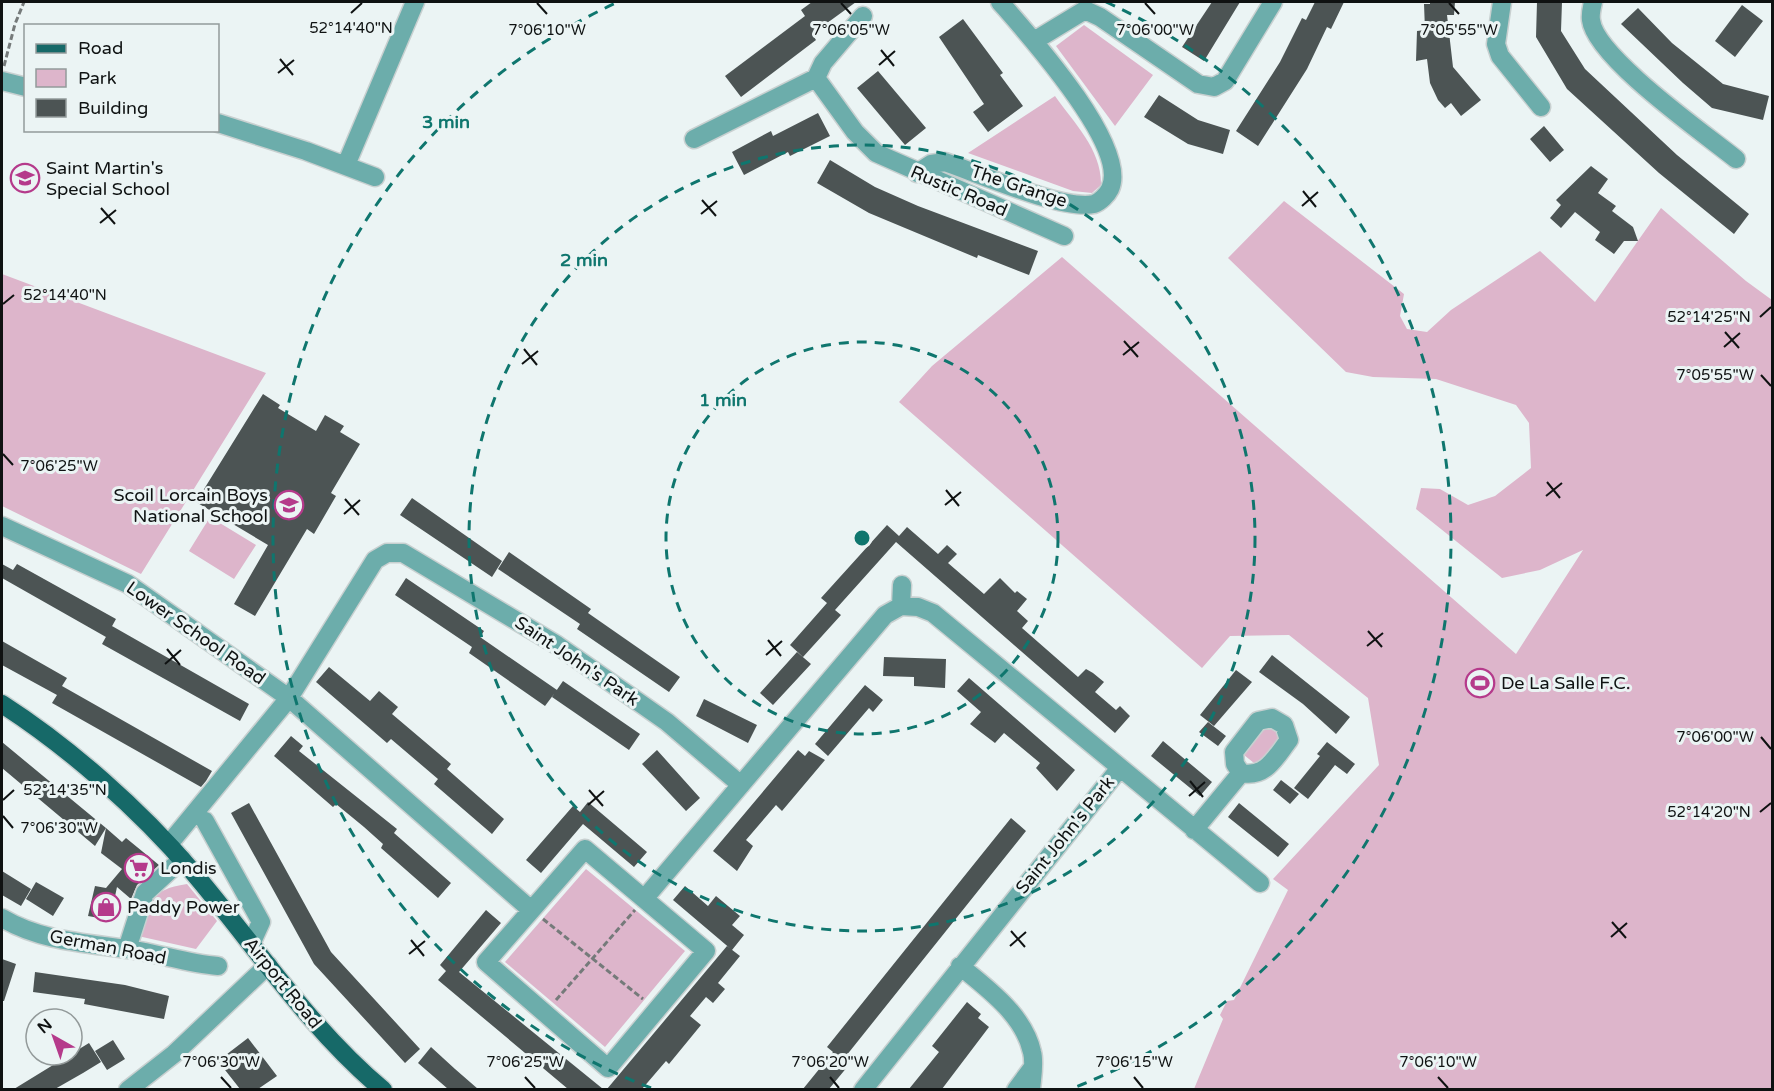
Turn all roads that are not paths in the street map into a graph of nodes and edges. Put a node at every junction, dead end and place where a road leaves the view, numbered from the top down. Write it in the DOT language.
graph roads {
  1 [pos="415,2"];
  2 [pos="1000,2"];
  3 [pos="1272,2"];
  4 [pos="1502,2"];
  5 [pos="1593,2"];
  6 [pos="1087,6"];
  7 [pos="863,16"];
  8 [pos="1034,41"];
  9 [pos="3,74"];
  10 [pos="816,78"];
  11 [pos="24,86"];
  12 [pos="1541,107"];
  13 [pos="219,123"];
  14 [pos="694,139"];
  15 [pos="1736,159"];
  16 [pos="346,165"];
  17 [pos="917,173"];
  18 [pos="375,177"];
  19 [pos="1064,236"];
  20 [pos="2,526"];
  21 [pos="902,585"];
  22 [pos="901,606"];
  23 [pos="289,698"];
  24 [pos="2,704"];
  25 [pos="1119,769"];
  26 [pos="1241,773"];
  27 [pos="741,785"];
  28 [pos="205,821"];
  29 [pos="1194,830"];
  30 [pos="169,844"];
  31 [pos="182,859"];
  32 [pos="1260,883"];
  33 [pos="644,899"];
  34 [pos="531,909"];
  35 [pos="2,918"];
  36 [pos="251,944"];
  37 [pos="127,949"];
  38 [pos="268,965"];
  39 [pos="218,966"];
  40 [pos="960,966"];
  41 [pos="1033,1067"];
  42 [pos="128,1089"];
  43 [pos="383,1089"];
  44 [pos="862,1089"];
  45 [pos="1016,1089"];
  46 [pos="1031,1089"];
  1 -- 16 [label="street"];
  2 -- 8 [label="street, The Grange"];
  3 -- 6 [label="street"];
  4 -- 12 [label="street"];
  5 -- 15 [label="street"];
  6 -- 8 [label="street"];
  7 -- 10 [label="street"];
  8 -- 17 [label="street, The Grange"];
  9 -- 11 [label="street"];
  10 -- 14 [label="street"];
  10 -- 17 [label="street, Rustic Road"];
  13 -- 16 [label="street"];
  16 -- 18 [label="street"];
  17 -- 19 [label="street, Rustic Road"];
  20 -- 23 [label="street, Lower School Road"];
  21 -- 22 [label="street"];
  22 -- 25 [label="street, Saint John's Park"];
  22 -- 27 [label="street"];
  23 -- 27 [label="street, Saint John's Park"];
  23 -- 30 [label="street"];
  23 -- 34 [label="street"];
  24 -- 30 [label="main road, Airport Road"];
  25 -- 29 [label="street"];
  25 -- 40 [label="street, Saint John's Park"];
  26 -- 29 [label="street"];
  27 -- 33 [label="street"];
  28 -- 36 [label="street"];
  29 -- 32 [label="street"];
  30 -- 31 [label="main road, Airport Road"];
  31 -- 36 [label="main road, Airport Road"];
  31 -- 37 [label="street"];
  33 -- 34 [label="street"];
  33 -- 34 [label="street"];
  35 -- 37 [label="street, German Road"];
  36 -- 38 [label="main road, Airport Road"];
  37 -- 39 [label="street, German Road"];
  38 -- 42 [label="street"];
  38 -- 43 [label="main road, Airport Road"];
  40 -- 41 [label="street"];
  40 -- 44 [label="street, Saint John's Park"];
  41 -- 45 [label="street"];
  41 -- 46 [label="street"];
}
